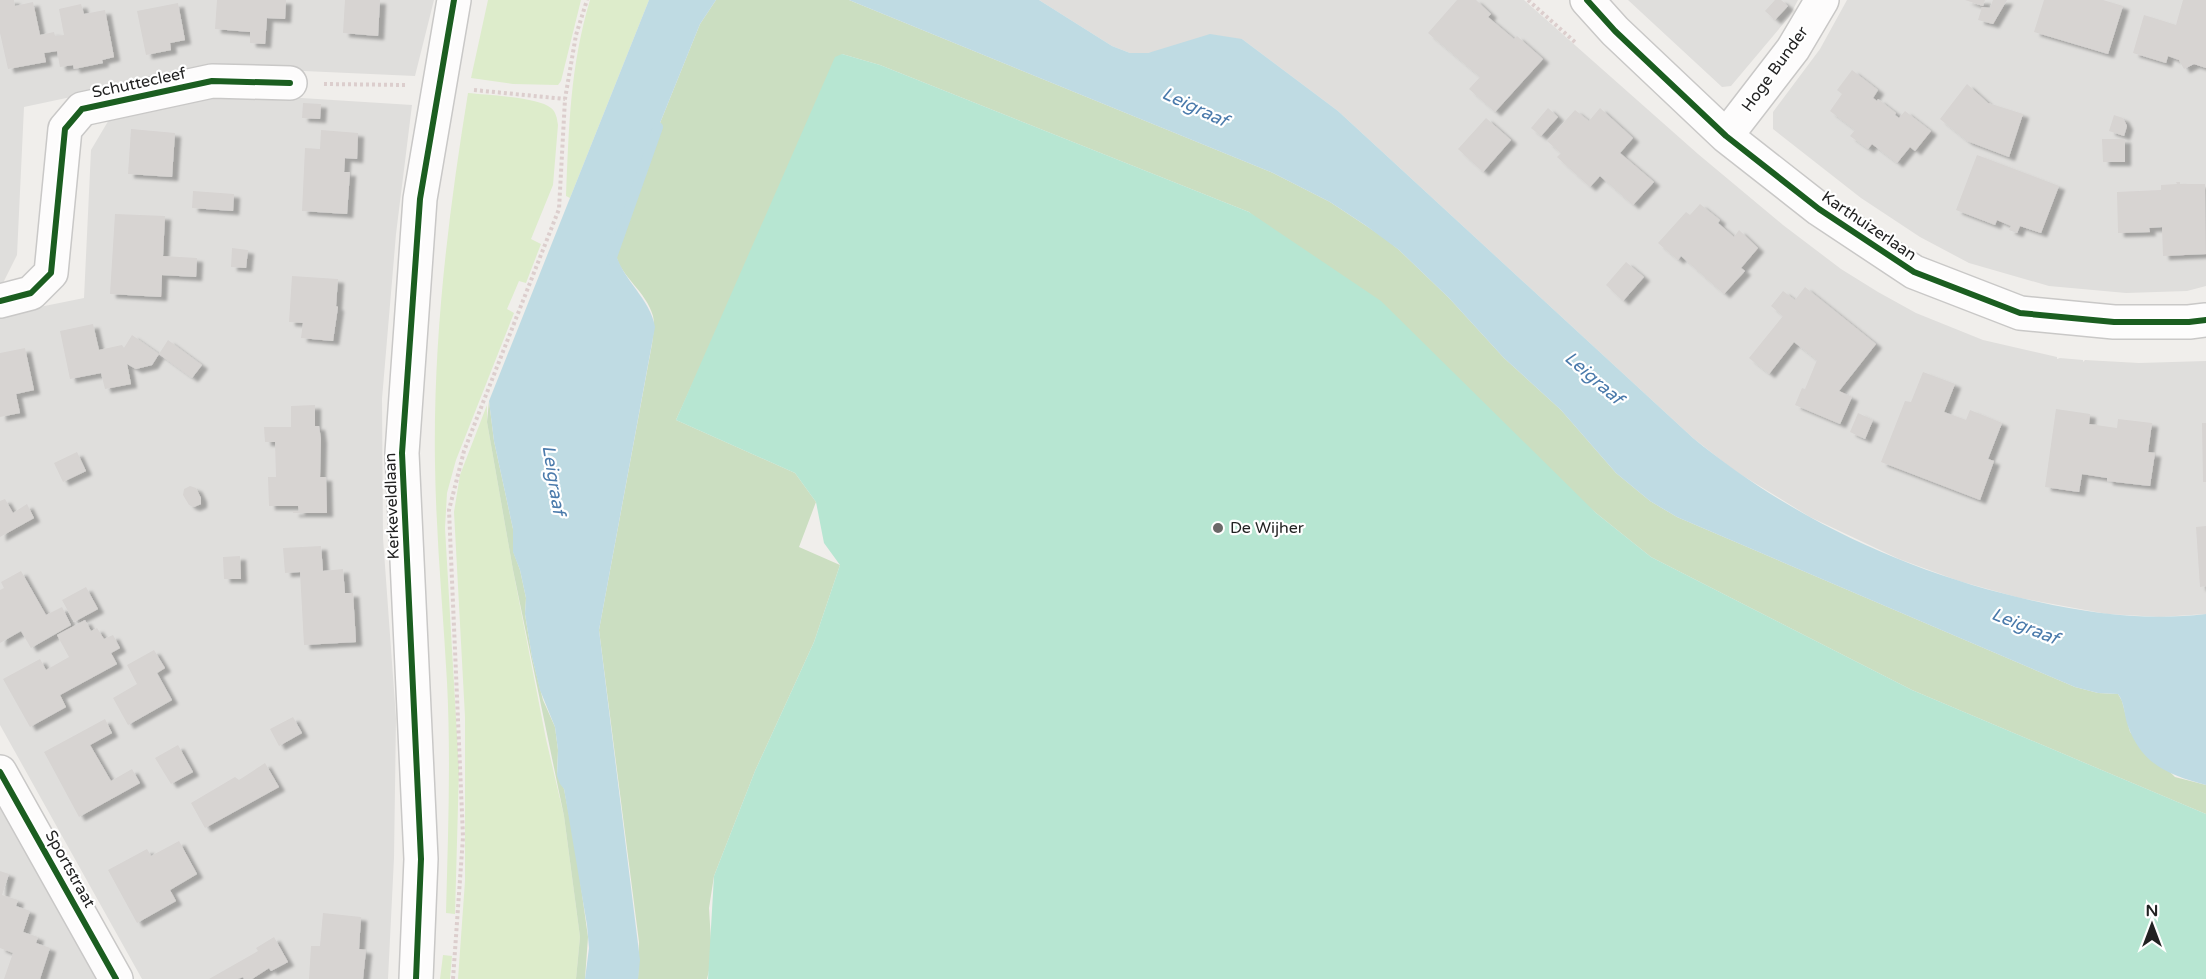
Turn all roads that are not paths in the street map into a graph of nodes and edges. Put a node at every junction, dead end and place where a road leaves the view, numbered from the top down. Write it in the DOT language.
graph roads {
  1 [pos="454,0"];
  2 [pos="1587,0"];
  3 [pos="1822,0"];
  4 [pos="290,83"];
  5 [pos="1726,136"];
  6 [pos="0,301"];
  7 [pos="2206,320"];
  8 [pos="0,772"];
  9 [pos="116,979"];
  10 [pos="416,979"];
  1 -- 10 [label="street, Kerkeveldlaan"];
  2 -- 5 [label="street, Karthuizerlaan"];
  3 -- 5 [label="street, Hoge Bunder"];
  4 -- 6 [label="street, Schuttecleef"];
  5 -- 7 [label="street, Karthuizerlaan"];
  8 -- 9 [label="street, Sportstraat"];
}
